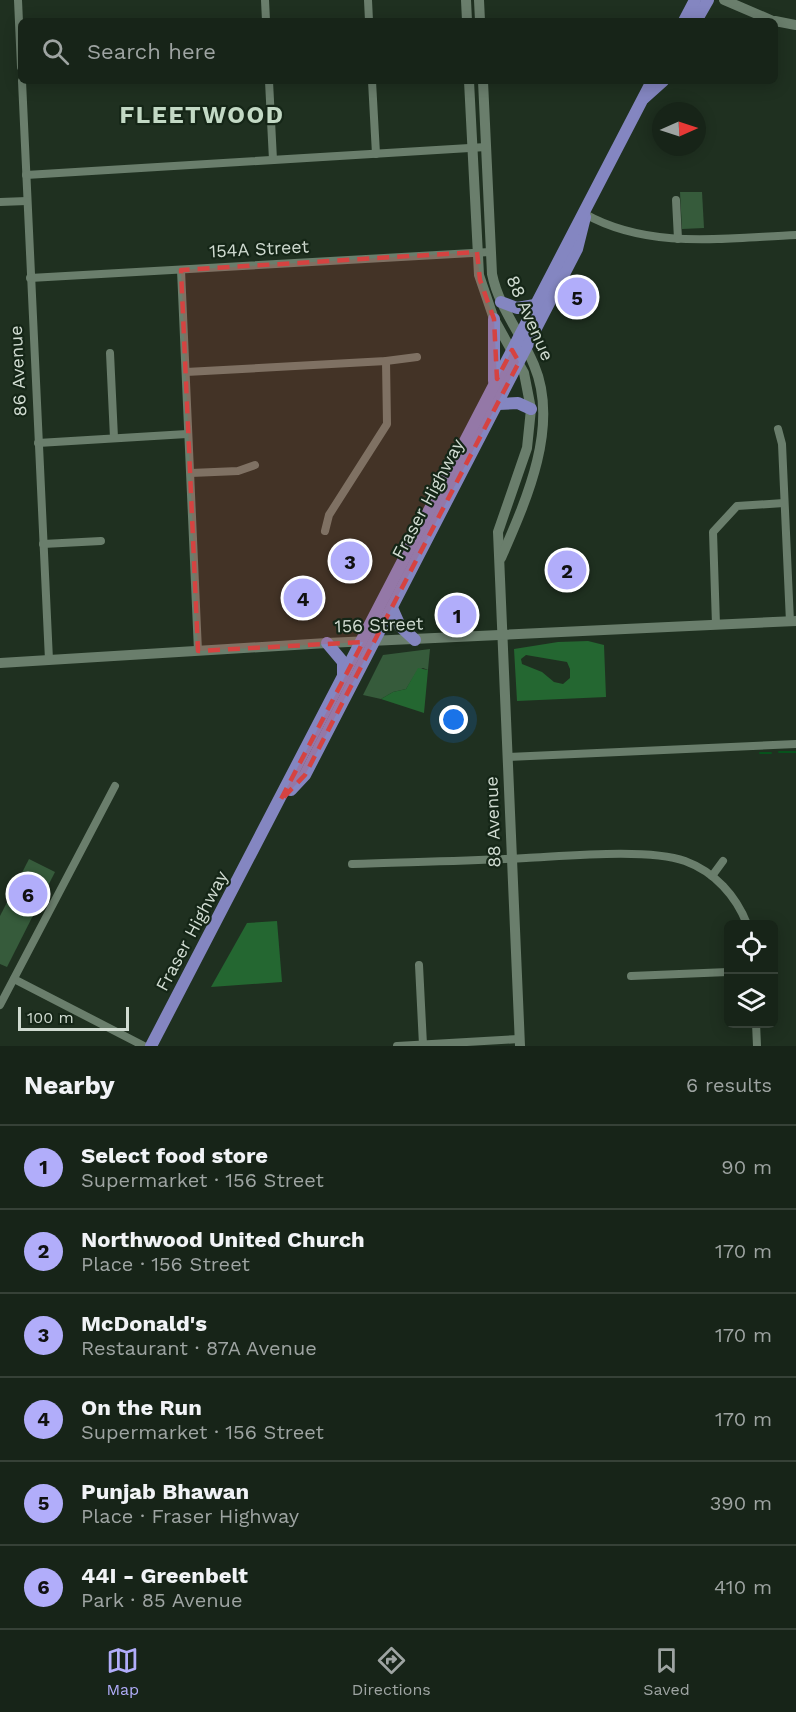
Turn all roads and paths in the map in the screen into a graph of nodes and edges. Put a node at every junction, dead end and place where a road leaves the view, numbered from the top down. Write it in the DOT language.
graph roads {
  1 [pos="18,0"];
  2 [pos="266,0"];
  3 [pos="368,0"];
  4 [pos="466,0"];
  5 [pos="479,0"];
  6 [pos="695,0"];
  7 [pos="708,0"];
  8 [pos="724,0"];
  9 [pos="19,18"];
  10 [pos="266,18"];
  11 [pos="369,18"];
  12 [pos="467,18"];
  13 [pos="480,18"];
  14 [pos="686,18"];
  15 [pos="698,18"];
  16 [pos="767,18"];
  17 [pos="778,22"];
  18 [pos="796,25"];
  19 [pos="22,84"];
  20 [pos="269,84"];
  21 [pos="372,84"];
  22 [pos="470,84"];
  23 [pos="483,84"];
  24 [pos="650,84"];
  25 [pos="660,84"];
  26 [pos="641,101"];
  27 [pos="486,147"];
  28 [pos="473,148"];
  29 [pos="376,154"];
  30 [pos="273,160"];
  31 [pos="26,175"];
  32 [pos="676,200"];
  33 [pos="27,201"];
  34 [pos="0,202"];
  35 [pos="586,208"];
  36 [pos="796,235"];
  37 [pos="678,239"];
  38 [pos="477,252"];
  39 [pos="490,252"];
  40 [pos="181,270"];
  41 [pos="30,278"];
  42 [pos="501,302"];
  43 [pos="535,305"];
  44 [pos="494,320"];
  45 [pos="519,336"];
  46 [pos="526,349"];
  47 [pos="512,350"];
  48 [pos="110,353"];
  49 [pos="417,357"];
  50 [pos="386,361"];
  51 [pos="519,362"];
  52 [pos="186,372"];
  53 [pos="494,385"];
  54 [pos="498,404"];
  55 [pos="531,408"];
  56 [pos="777,429"];
  57 [pos="188,434"];
  58 [pos="114,438"];
  59 [pos="38,443"];
  60 [pos="255,465"];
  61 [pos="191,473"];
  62 [pos="784,503"];
  63 [pos="326,531"];
  64 [pos="101,541"];
  65 [pos="43,544"];
  66 [pos="499,561"];
  67 [pos="392,608"];
  68 [pos="793,621"];
  69 [pos="716,625"];
  70 [pos="501,635"];
  71 [pos="415,640"];
  72 [pos="369,642"];
  73 [pos="327,643"];
  74 [pos="198,651"];
  75 [pos="49,660"];
  76 [pos="0,663"];
  77 [pos="342,681"];
  78 [pos="796,744"];
  79 [pos="507,757"];
  80 [pos="115,786"];
  81 [pos="280,801"];
  82 [pos="512,858"];
  83 [pos="723,861"];
  84 [pos="352,864"];
  85 [pos="712,876"];
  86 [pos="745,920"];
  87 [pos="419,965"];
  88 [pos="724,972"];
  89 [pos="631,976"];
  90 [pos="14,979"];
  91 [pos="0,1005"];
  92 [pos="756,1028"];
  93 [pos="520,1042"];
  94 [pos="423,1045"];
  95 [pos="144,1046"];
  96 [pos="151,1046"];
  97 [pos="397,1046"];
  98 [pos="758,1046"];
  1 -- 9 [label="street"];
  2 -- 10 [label="street"];
  3 -- 11 [label="street"];
  4 -- 12 [label="main road"];
  5 -- 13 [label="main road"];
  6 -- 14 [label="main road"];
  7 -- 15 [label="main road"];
  8 -- 16 [label="main road"];
  17 -- 18 [label="main road"];
  19 -- 31 [label="street, 86 Avenue"];
  20 -- 30 [label="street"];
  21 -- 29 [label="street"];
  22 -- 28 [label="main road, 88 Avenue"];
  23 -- 27 [label="main road, 88 Avenue"];
  24 -- 26 [label="main road, Fraser Highway"];
  25 -- 26 [label="main road, Fraser Highway"];
  26 -- 35 [label="main road, Fraser Highway"];
  27 -- 28 [label="street"];
  27 -- 39 [label="main road, 88 Avenue"];
  28 -- 29 [label="street"];
  28 -- 38 [label="main road, 88 Avenue"];
  29 -- 30 [label="street"];
  30 -- 31 [label="street"];
  31 -- 33 [label="street, 86 Avenue"];
  32 -- 37 [label="street"];
  33 -- 34 [label="street"];
  33 -- 41 [label="street, 86 Avenue"];
  35 -- 37 [label="street"];
  35 -- 43 [label="main road, Fraser Highway"];
  35 -- 46 [label="main road, Fraser Highway"];
  36 -- 37 [label="street"];
  38 -- 39 [label="street, 154A Street"];
  38 -- 40 [label="street, 154A Street"];
  38 -- 44 [label="main road, 88 Avenue"];
  39 -- 42 [label="main road, 88 Avenue"];
  40 -- 41 [label="street, 154A Street"];
  40 -- 52 [label="street"];
  41 -- 59 [label="street, 86 Avenue"];
  42 -- 43 [label="main road"];
  42 -- 45 [label="main road, 88 Avenue"];
  43 -- 45 [label="main road, Fraser Highway"];
  44 -- 47 [label="main road, 88 Avenue"];
  44 -- 53 [label="main road"];
  45 -- 46 [label="main road, 88 Avenue"];
  45 -- 47 [label="main road, Fraser Highway"];
  46 -- 51 [label="main road, Fraser Highway"];
  46 -- 66 [label="main road, 88 Avenue"];
  47 -- 51 [label="main road, 88 Avenue"];
  47 -- 53 [label="main road, Fraser Highway"];
  48 -- 58 [label="street"];
  49 -- 50 [label="street"];
  50 -- 52 [label="street"];
  50 -- 63 [label="street"];
  51 -- 54 [label="main road, Fraser Highway"];
  51 -- 55 [label="main road, 88 Avenue"];
  52 -- 57 [label="street"];
  53 -- 72 [label="main road, Fraser Highway"];
  54 -- 55 [label="main road"];
  54 -- 67 [label="main road, Fraser Highway"];
  55 -- 66 [label="main road, 88 Avenue"];
  56 -- 62 [label="street"];
  57 -- 58 [label="street"];
  57 -- 61 [label="street"];
  58 -- 59 [label="street"];
  59 -- 65 [label="street, 86 Avenue"];
  60 -- 61 [label="street"];
  61 -- 74 [label="street"];
  62 -- 68 [label="street"];
  62 -- 69 [label="street"];
  64 -- 65 [label="street"];
  65 -- 75 [label="street, 86 Avenue"];
  66 -- 70 [label="main road, 88 Avenue"];
  67 -- 71 [label="main road"];
  67 -- 72 [label="main road, Fraser Highway"];
  68 -- 69 [label="main road, 156 Street"];
  69 -- 70 [label="main road, 156 Street"];
  70 -- 71 [label="main road, 156 Street"];
  70 -- 79 [label="main road, 88 Avenue"];
  71 -- 72 [label="main road, 156 Street"];
  72 -- 73 [label="main road, 156 Street"];
  72 -- 77 [label="main road, Fraser Highway"];
  72 -- 81 [label="main road, Fraser Highway"];
  73 -- 74 [label="main road, 156 Street"];
  73 -- 77 [label="main road"];
  74 -- 75 [label="main road, 156 Street"];
  75 -- 76 [label="main road, 156 Street"];
  77 -- 81 [label="main road, Fraser Highway"];
  78 -- 79 [label="street"];
  79 -- 82 [label="main road, 88 Avenue"];
  80 -- 90 [label="street"];
  81 -- 96 [label="main road, Fraser Highway"];
  82 -- 84 [label="street"];
  82 -- 85 [label="street"];
  82 -- 93 [label="main road, 88 Avenue"];
  83 -- 85 [label="street"];
  85 -- 86 [label="street"];
  87 -- 94 [label="street"];
  88 -- 89 [label="street"];
  90 -- 91 [label="street"];
  90 -- 95 [label="street"];
  92 -- 98 [label="street"];
  93 -- 94 [label="street"];
  94 -- 97 [label="street"];
}
